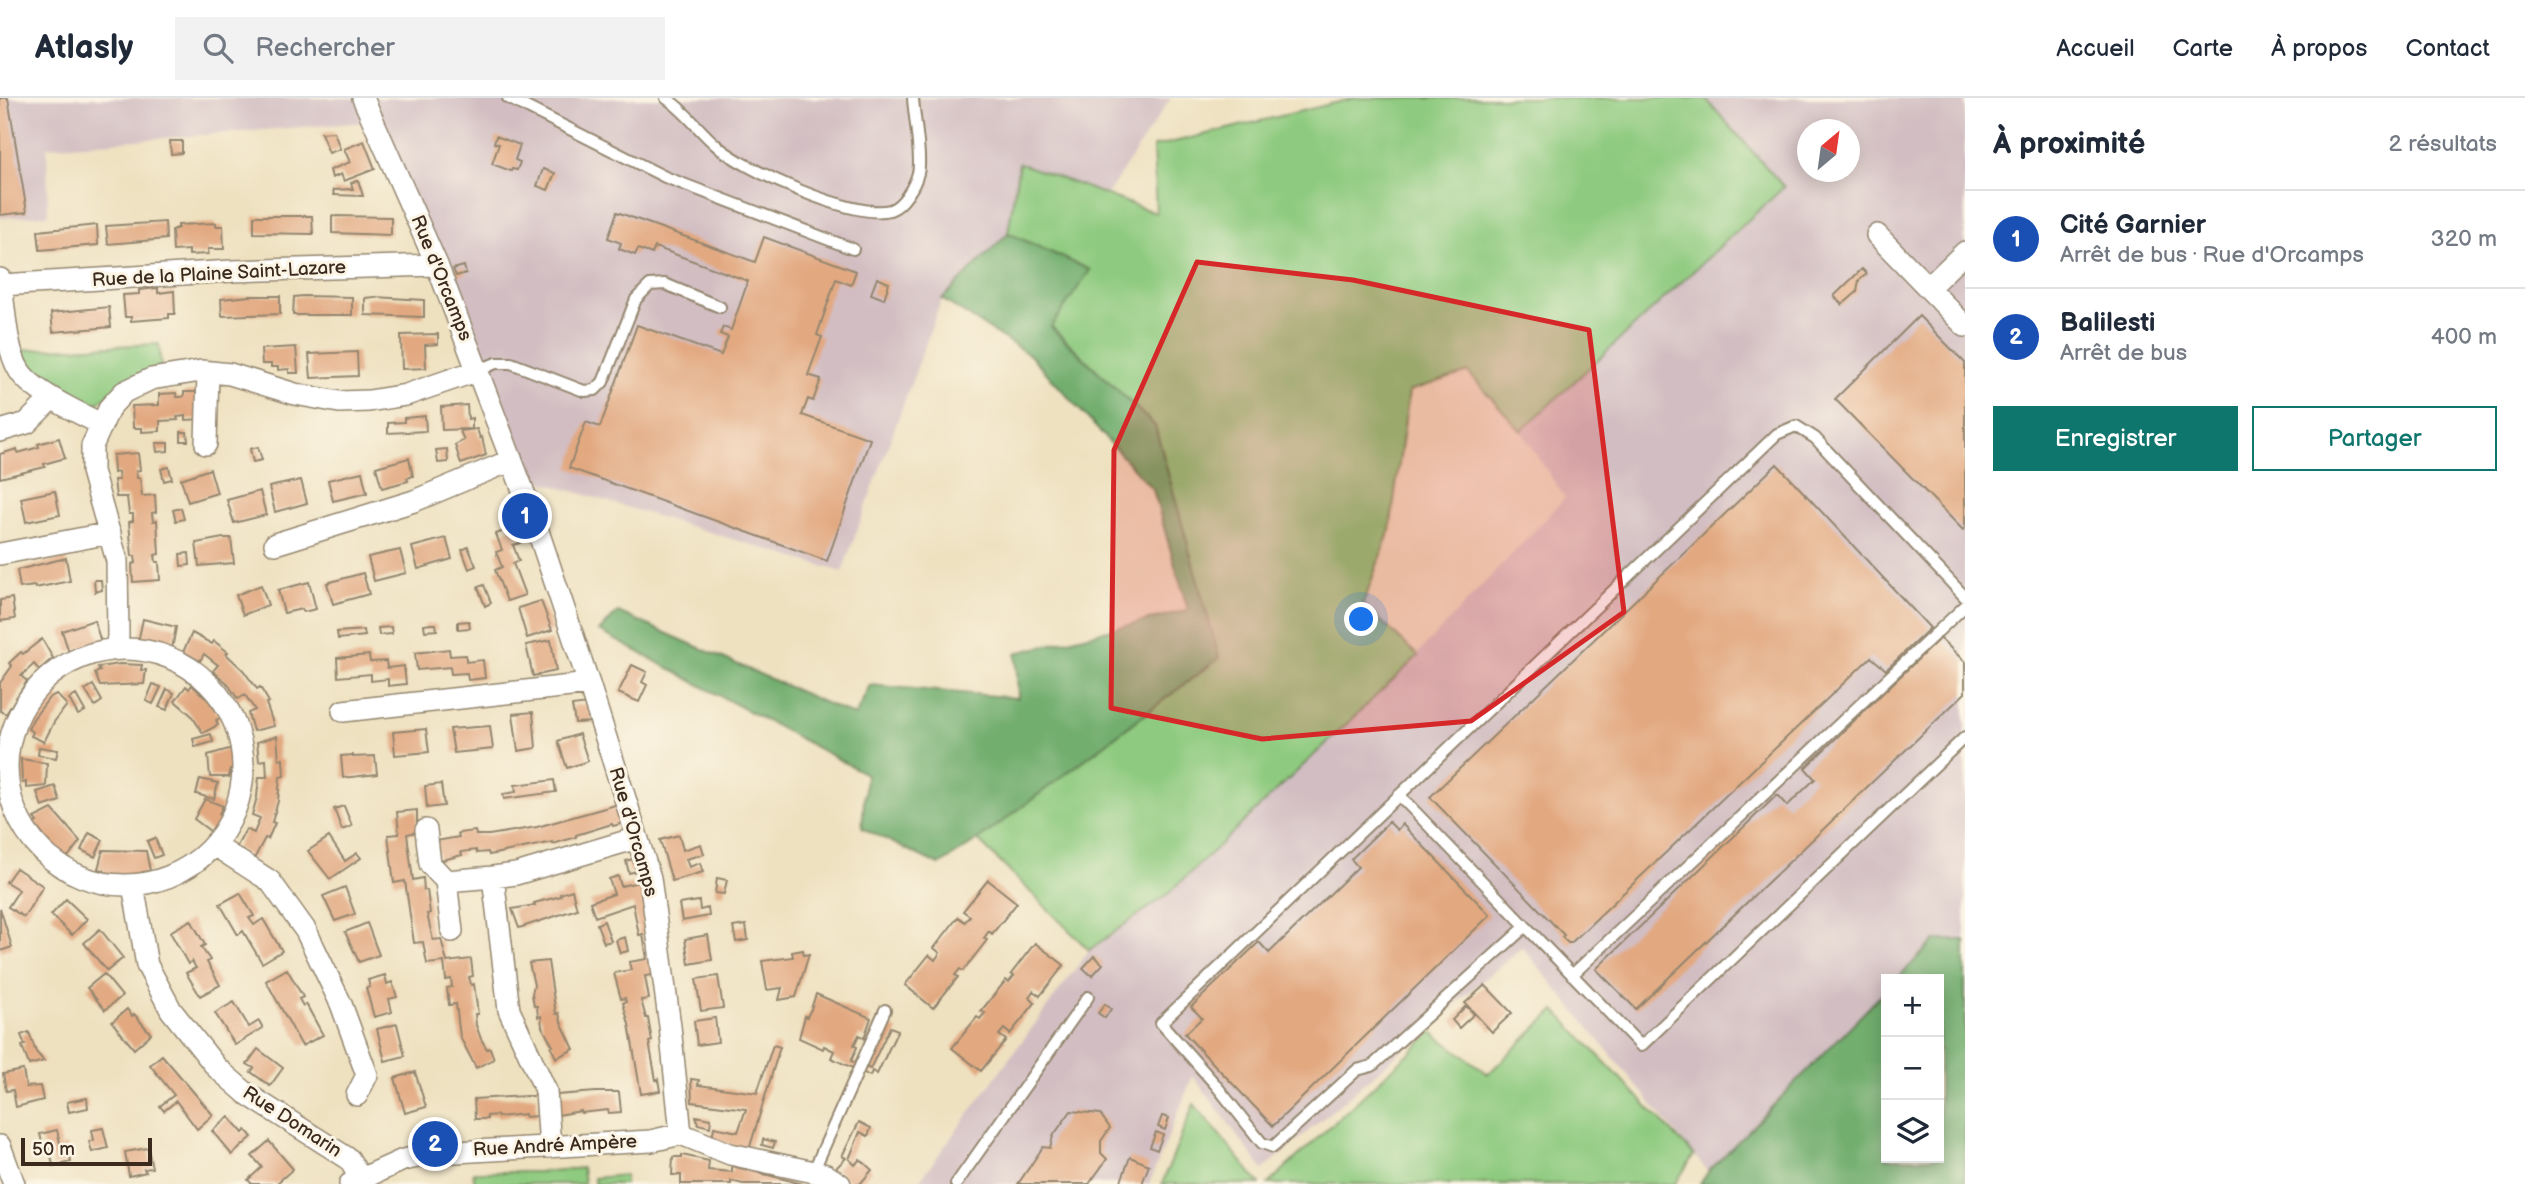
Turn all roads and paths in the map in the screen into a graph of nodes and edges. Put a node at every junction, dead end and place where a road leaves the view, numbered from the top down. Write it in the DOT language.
graph roads {
  1 [pos="363,98"];
  2 [pos="508,98"];
  3 [pos="666,98"];
  4 [pos="913,98"];
  5 [pos="1877,234"];
  6 [pos="853,249"];
  7 [pos="1965,252"];
  8 [pos="437,265"];
  9 [pos="1,282"];
  10 [pos="1928,288"];
  11 [pos="720,307"];
  12 [pos="1965,326"];
  13 [pos="479,370"];
  14 [pos="208,372"];
  15 [pos="52,398"];
  16 [pos="101,424"];
  17 [pos="0,431"];
  18 [pos="206,444"];
  19 [pos="512,460"];
  20 [pos="110,533"];
  21 [pos="275,544"];
  22 [pos="0,554"];
  23 [pos="1965,597"];
  24 [pos="1965,606"];
  25 [pos="116,649"];
  26 [pos="589,684"];
  27 [pos="343,711"];
  28 [pos="1965,737"];
  29 [pos="1399,795"];
  30 [pos="426,830"];
  31 [pos="637,838"];
  32 [pos="214,845"];
  33 [pos="493,877"];
  34 [pos="446,881"];
  35 [pos="133,885"];
  36 [pos="1525,927"];
  37 [pos="452,931"];
  38 [pos="1572,975"];
  39 [pos="1088,997"];
  40 [pos="885,1010"];
  41 [pos="357,1095"];
  42 [pos="681,1134"];
  43 [pos="0,1146"];
  44 [pos="550,1147"];
  45 [pos="813,1172"];
  46 [pos="355,1181"];
  47 [pos="14,1184"];
  48 [pos="840,1184"];
  49 [pos="956,1184"];
  1 -- 8 [label="street, Rue d'Orcamps"];
  2 -- 6 [label="lane"];
  3 -- 4 [label="lane"];
  5 -- 10 [label="street"];
  7 -- 10 [label="street"];
  8 -- 9 [label="street, Rue de la Plaine Saint-Lazare"];
  8 -- 13 [label="street, Rue d'Orcamps"];
  9 -- 15 [label="street"];
  10 -- 12 [label="street"];
  11 -- 13 [label="lane"];
  13 -- 14 [label="street"];
  13 -- 19 [label="street, Rue d'Orcamps"];
  14 -- 16 [label="street"];
  14 -- 18 [label="street"];
  15 -- 16 [label="street"];
  15 -- 17 [label="street"];
  16 -- 20 [label="street"];
  19 -- 21 [label="street"];
  19 -- 26 [label="street, Rue d'Orcamps"];
  20 -- 22 [label="street"];
  20 -- 25 [label="street"];
  23 -- 29 [label="lane"];
  24 -- 38 [label="lane"];
  25 -- 32 [label="street"];
  25 -- 35 [label="street"];
  26 -- 27 [label="street"];
  26 -- 31 [label="street, Rue d'Orcamps"];
  28 -- 38 [label="lane"];
  29 -- 36 [label="lane"];
  29 -- 36 [label="lane"];
  30 -- 34 [label="street"];
  31 -- 33 [label="street"];
  31 -- 42 [label="street, Rue d'Orcamps"];
  32 -- 35 [label="street"];
  32 -- 41 [label="street"];
  33 -- 34 [label="street"];
  33 -- 44 [label="street"];
  34 -- 37 [label="street"];
  35 -- 46 [label="street, Rue Domarin"];
  36 -- 38 [label="lane"];
  39 -- 49 [label="lane"];
  40 -- 45 [label="lane"];
  42 -- 44 [label="street, Rue André Ampère"];
  42 -- 45 [label="street"];
  43 -- 47 [label="street"];
  44 -- 46 [label="street, Rue André Ampère"];
  45 -- 48 [label="street"];
}
